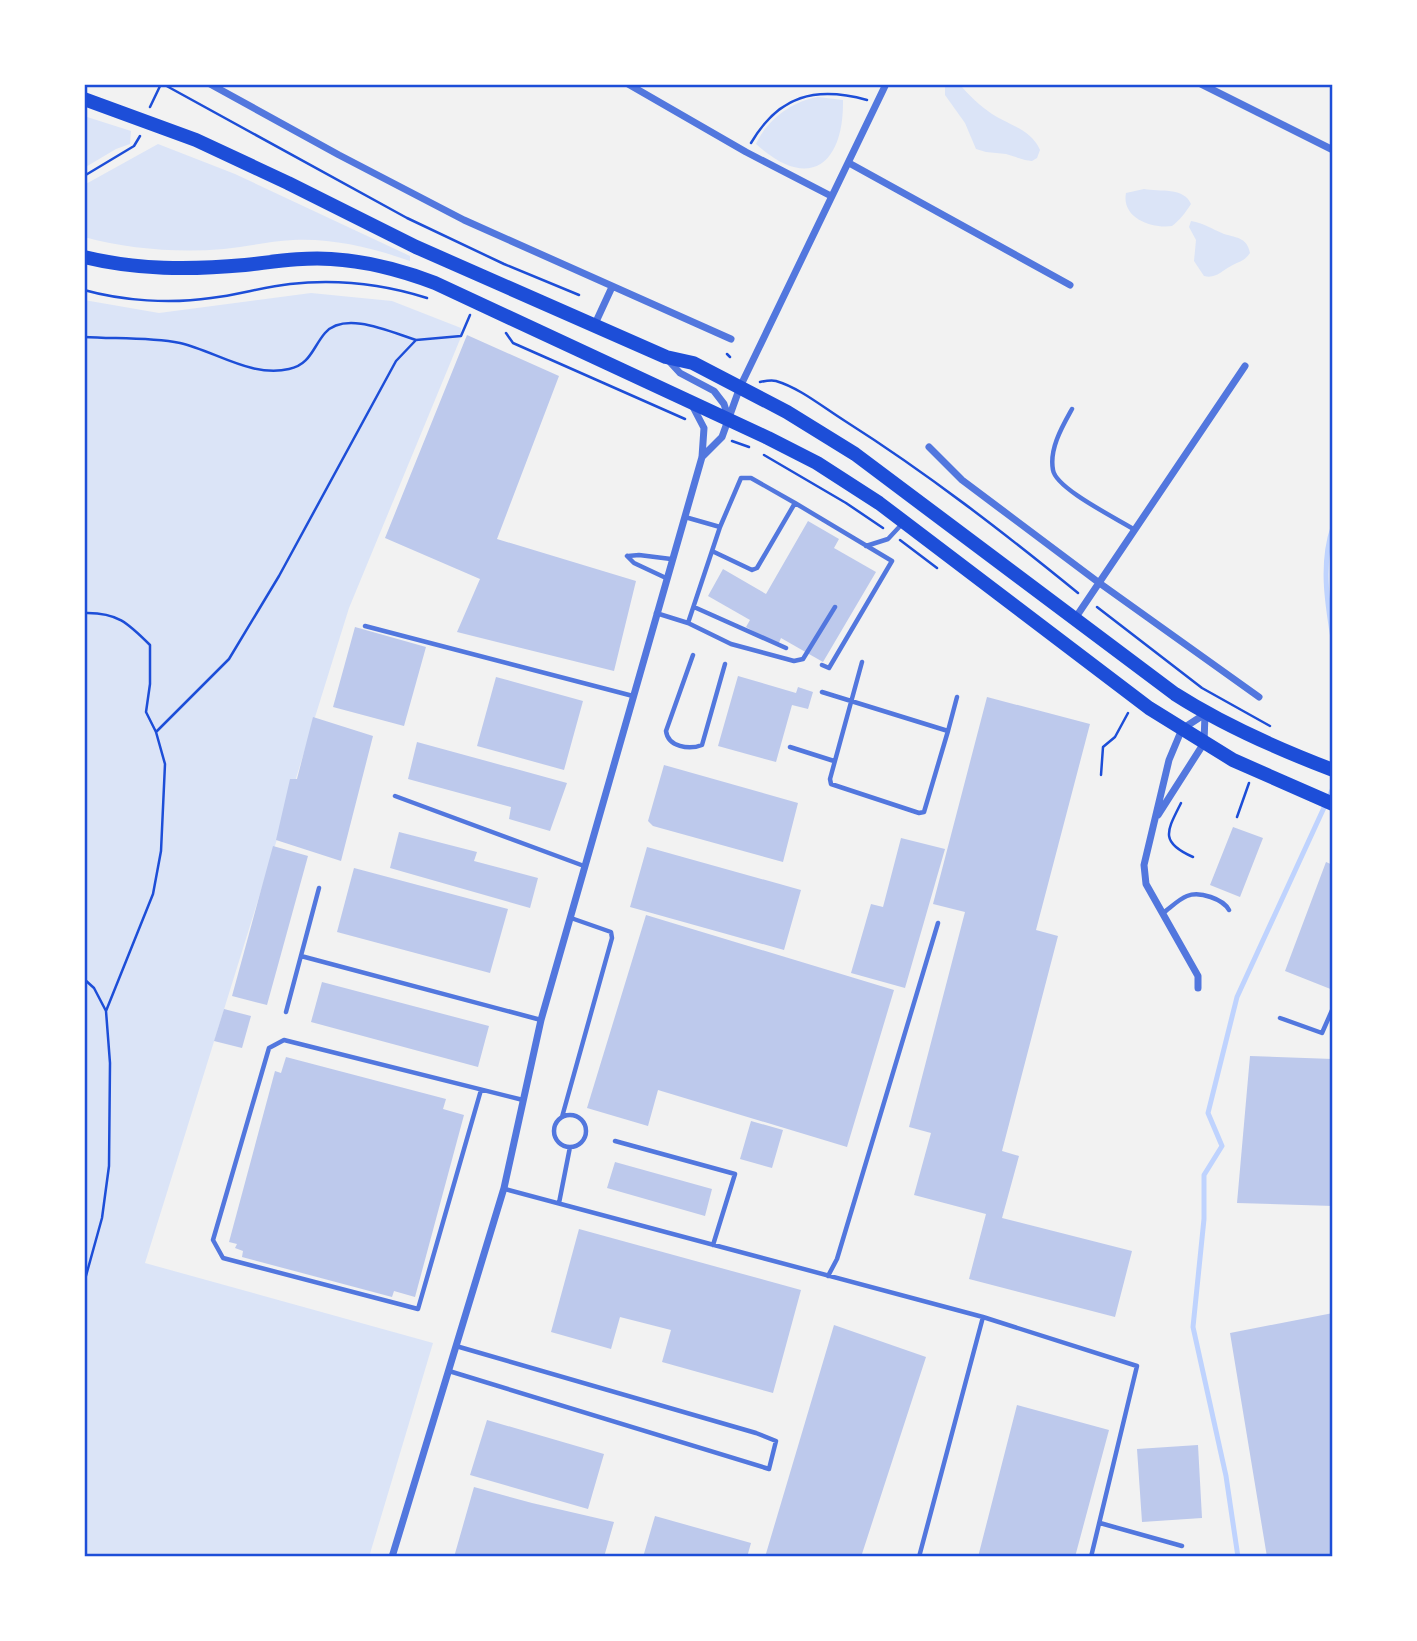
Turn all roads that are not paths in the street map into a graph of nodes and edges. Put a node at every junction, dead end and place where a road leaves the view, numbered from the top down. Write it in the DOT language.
graph roads {
  1 [pos="210,84"];
  2 [pos="628,84"];
  3 [pos="886,84"];
  4 [pos="1201,84"];
  5 [pos="84,99"];
  6 [pos="1333,150"];
  7 [pos="849,163"];
  8 [pos="831,196"];
  9 [pos="84,257"];
  10 [pos="1070,285"];
  11 [pos="612,287"];
  12 [pos="594,326"];
  13 [pos="731,339"];
  14 [pos="666,357"];
  15 [pos="1245,366"];
  16 [pos="740,387"];
  17 [pos="679,397"];
  18 [pos="1072,409"];
  19 [pos="730,421"];
  20 [pos="929,447"];
  21 [pos="702,457"];
  22 [pos="794,503"];
  23 [pos="684,516"];
  24 [pos="904,522"];
  25 [pos="720,527"];
  26 [pos="1135,530"];
  27 [pos="865,546"];
  28 [pos="712,551"];
  29 [pos="671,559"];
  30 [pos="666,578"];
  31 [pos="1098,582"];
  32 [pos="694,607"];
  33 [pos="835,607"];
  34 [pos="656,613"];
  35 [pos="1074,620"];
  36 [pos="688,623"];
  37 [pos="365,626"];
  38 [pos="786,648"];
  39 [pos="693,655"];
  40 [pos="862,662"];
  41 [pos="725,664"];
  42 [pos="822,665"];
  43 [pos="822,692"];
  44 [pos="632,696"];
  45 [pos="957,697"];
  46 [pos="1259,697"];
  47 [pos="852,701"];
  48 [pos="1205,714"];
  49 [pos="1182,729"];
  50 [pos="948,731"];
  51 [pos="1203,743"];
  52 [pos="790,747"];
  53 [pos="834,761"];
  54 [pos="1333,770"];
  55 [pos="395,796"];
  56 [pos="1333,804"];
  57 [pos="1154,822"];
  58 [pos="584,866"];
  59 [pos="319,888"];
  60 [pos="1229,911"];
  61 [pos="1162,914"];
  62 [pos="570,918"];
  63 [pos="939,923"];
  64 [pos="301,956"];
  65 [pos="1198,988"];
  66 [pos="1333,1008"];
  67 [pos="286,1012"];
  68 [pos="1280,1018"];
  69 [pos="541,1020"];
  70 [pos="481,1090"];
  71 [pos="523,1100"];
  72 [pos="562,1117"];
  73 [pos="615,1141"];
  74 [pos="570,1147"];
  75 [pos="504,1188"];
  76 [pos="559,1203"];
  77 [pos="713,1245"];
  78 [pos="828,1276"];
  79 [pos="983,1317"];
  80 [pos="456,1346"];
  81 [pos="449,1371"];
  82 [pos="1100,1523"];
  83 [pos="1182,1546"];
  84 [pos="392,1557"];
  85 [pos="919,1557"];
  86 [pos="1091,1557"];
  1 -- 11 [label="street"];
  2 -- 8 [label="street"];
  3 -- 7 [label="street"];
  4 -- 6 [label="street"];
  5 -- 12 [label="main road"];
  7 -- 8 [label="street"];
  7 -- 10 [label="street"];
  8 -- 16 [label="street"];
  9 -- 17 [label="main road"];
  11 -- 12 [label="street"];
  11 -- 13 [label="street"];
  12 -- 14 [label="main road"];
  14 -- 16 [label="main road"];
  14 -- 19 [label="street"];
  15 -- 26 [label="street"];
  16 -- 19 [label="street"];
  16 -- 35 [label="main road"];
  17 -- 19 [label="main road"];
  17 -- 21 [label="street"];
  18 -- 26 [label="lane"];
  19 -- 21 [label="street"];
  19 -- 24 [label="main road"];
  20 -- 31 [label="street"];
  21 -- 23 [label="street"];
  22 -- 25 [label="lane"];
  22 -- 27 [label="lane"];
  22 -- 28 [label="lane"];
  23 -- 25 [label="lane"];
  23 -- 29 [label="street"];
  24 -- 27 [label="lane"];
  24 -- 49 [label="main road"];
  25 -- 28 [label="lane"];
  26 -- 31 [label="street"];
  27 -- 42 [label="lane"];
  28 -- 32 [label="lane"];
  29 -- 30 [label="street"];
  29 -- 30 [label="lane"];
  30 -- 34 [label="street"];
  31 -- 35 [label="street"];
  31 -- 46 [label="street"];
  32 -- 36 [label="lane"];
  32 -- 38 [label="lane"];
  33 -- 36 [label="lane"];
  34 -- 36 [label="lane"];
  34 -- 44 [label="street"];
  35 -- 48 [label="main road"];
  37 -- 44 [label="lane"];
  39 -- 41 [label="lane"];
  40 -- 47 [label="lane"];
  43 -- 47 [label="lane"];
  44 -- 58 [label="street"];
  45 -- 50 [label="lane"];
  47 -- 50 [label="lane"];
  47 -- 53 [label="lane"];
  48 -- 49 [label="street"];
  48 -- 51 [label="street"];
  48 -- 54 [label="main road"];
  49 -- 51 [label="main road"];
  49 -- 57 [label="street"];
  50 -- 53 [label="lane"];
  51 -- 56 [label="main road"];
  51 -- 57 [label="street"];
  52 -- 53 [label="lane"];
  55 -- 58 [label="lane"];
  57 -- 61 [label="street"];
  58 -- 62 [label="street"];
  59 -- 64 [label="lane"];
  60 -- 61 [label="lane"];
  61 -- 65 [label="street"];
  62 -- 69 [label="street"];
  62 -- 72 [label="lane"];
  63 -- 78 [label="lane"];
  64 -- 67 [label="lane"];
  64 -- 69 [label="lane"];
  66 -- 68 [label="lane"];
  69 -- 71 [label="street"];
  70 -- 70 [label="lane"];
  70 -- 71 [label="lane"];
  71 -- 75 [label="street"];
  72 -- 74 [label="lane"];
  72 -- 74 [label="lane"];
  73 -- 77 [label="lane"];
  74 -- 76 [label="lane"];
  75 -- 76 [label="lane"];
  75 -- 80 [label="street"];
  76 -- 77 [label="lane"];
  77 -- 78 [label="lane"];
  78 -- 79 [label="lane"];
  79 -- 82 [label="lane"];
  79 -- 85 [label="lane"];
  80 -- 81 [label="street"];
  80 -- 81 [label="lane"];
  81 -- 84 [label="street"];
  82 -- 83 [label="lane"];
  82 -- 86 [label="lane"];
}
